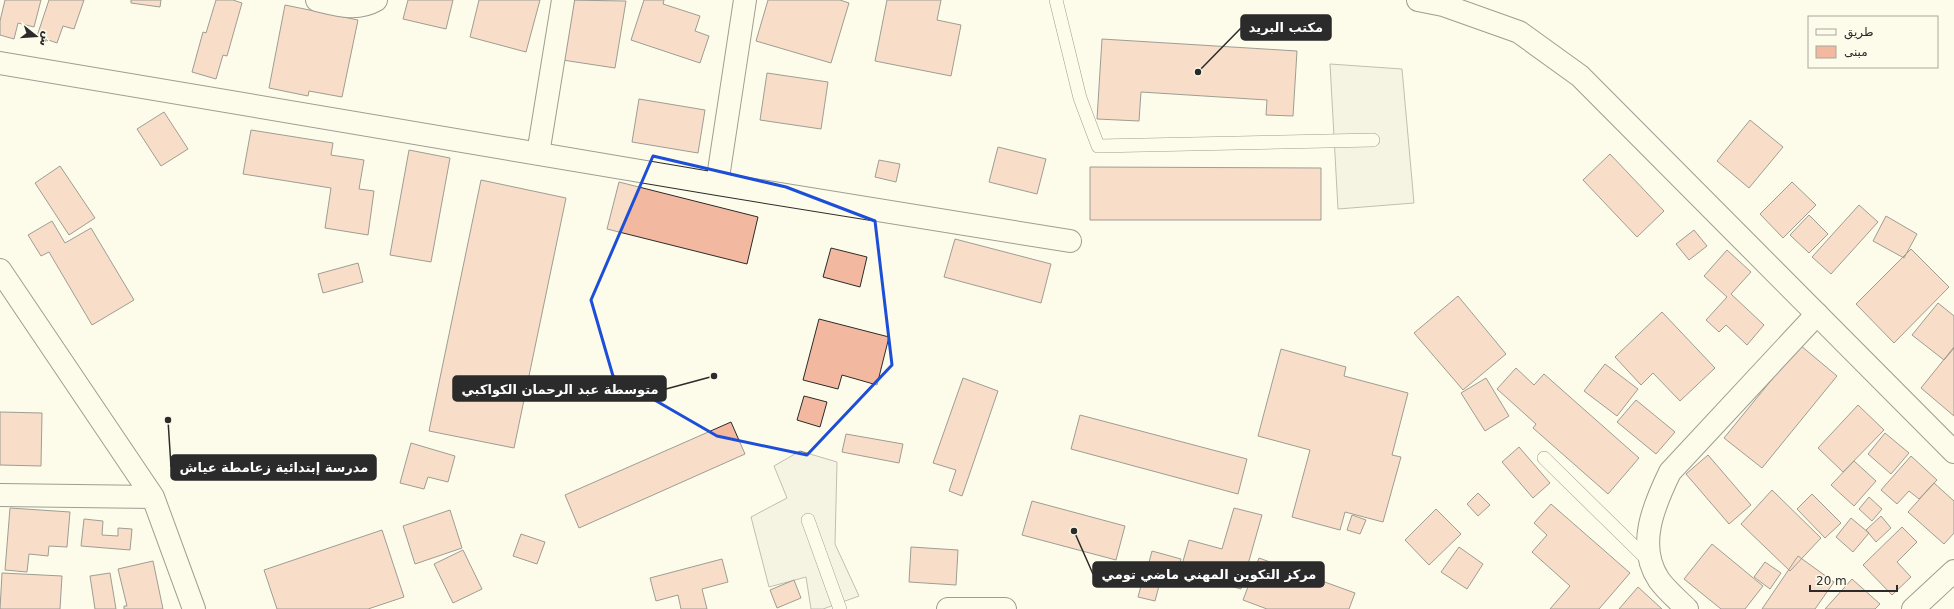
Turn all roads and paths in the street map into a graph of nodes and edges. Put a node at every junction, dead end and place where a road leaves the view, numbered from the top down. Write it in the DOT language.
graph roads {
  1 [pos="317,0"];
  2 [pos="376,0"];
  3 [pos="563,0"];
  4 [pos="745,0"];
  5 [pos="1056,0"];
  6 [pos="1418,0"];
  7 [pos="0,63"];
  8 [pos="1372,140"];
  9 [pos="538,154"];
  10 [pos="717,184"];
  11 [pos="1070,241"];
  12 [pos="0,270"];
  13 [pos="1817,314"];
  14 [pos="1954,452"];
  15 [pos="1544,458"];
  16 [pos="0,496"];
  17 [pos="153,497"];
  18 [pos="808,520"];
  19 [pos="1649,561"];
  20 [pos="1954,571"];
  21 [pos="194,609"];
  22 [pos="840,609"];
  23 [pos="950,609"];
  24 [pos="1005,609"];
  25 [pos="1687,609"];
  26 [pos="1913,609"];
  1 -- 2 [label="street"];
  3 -- 9 [label="street"];
  4 -- 10 [label="street"];
  5 -- 8 [label="lane"];
  6 -- 13 [label="street"];
  7 -- 9 [label="street"];
  9 -- 10 [label="street"];
  10 -- 11 [label="street"];
  12 -- 17 [label="street"];
  13 -- 14 [label="street"];
  13 -- 19 [label="street"];
  15 -- 19 [label="lane"];
  16 -- 17 [label="street"];
  17 -- 21 [label="street"];
  18 -- 22 [label="lane"];
  19 -- 25 [label="street"];
  20 -- 26 [label="street"];
  23 -- 24 [label="street"];
}
